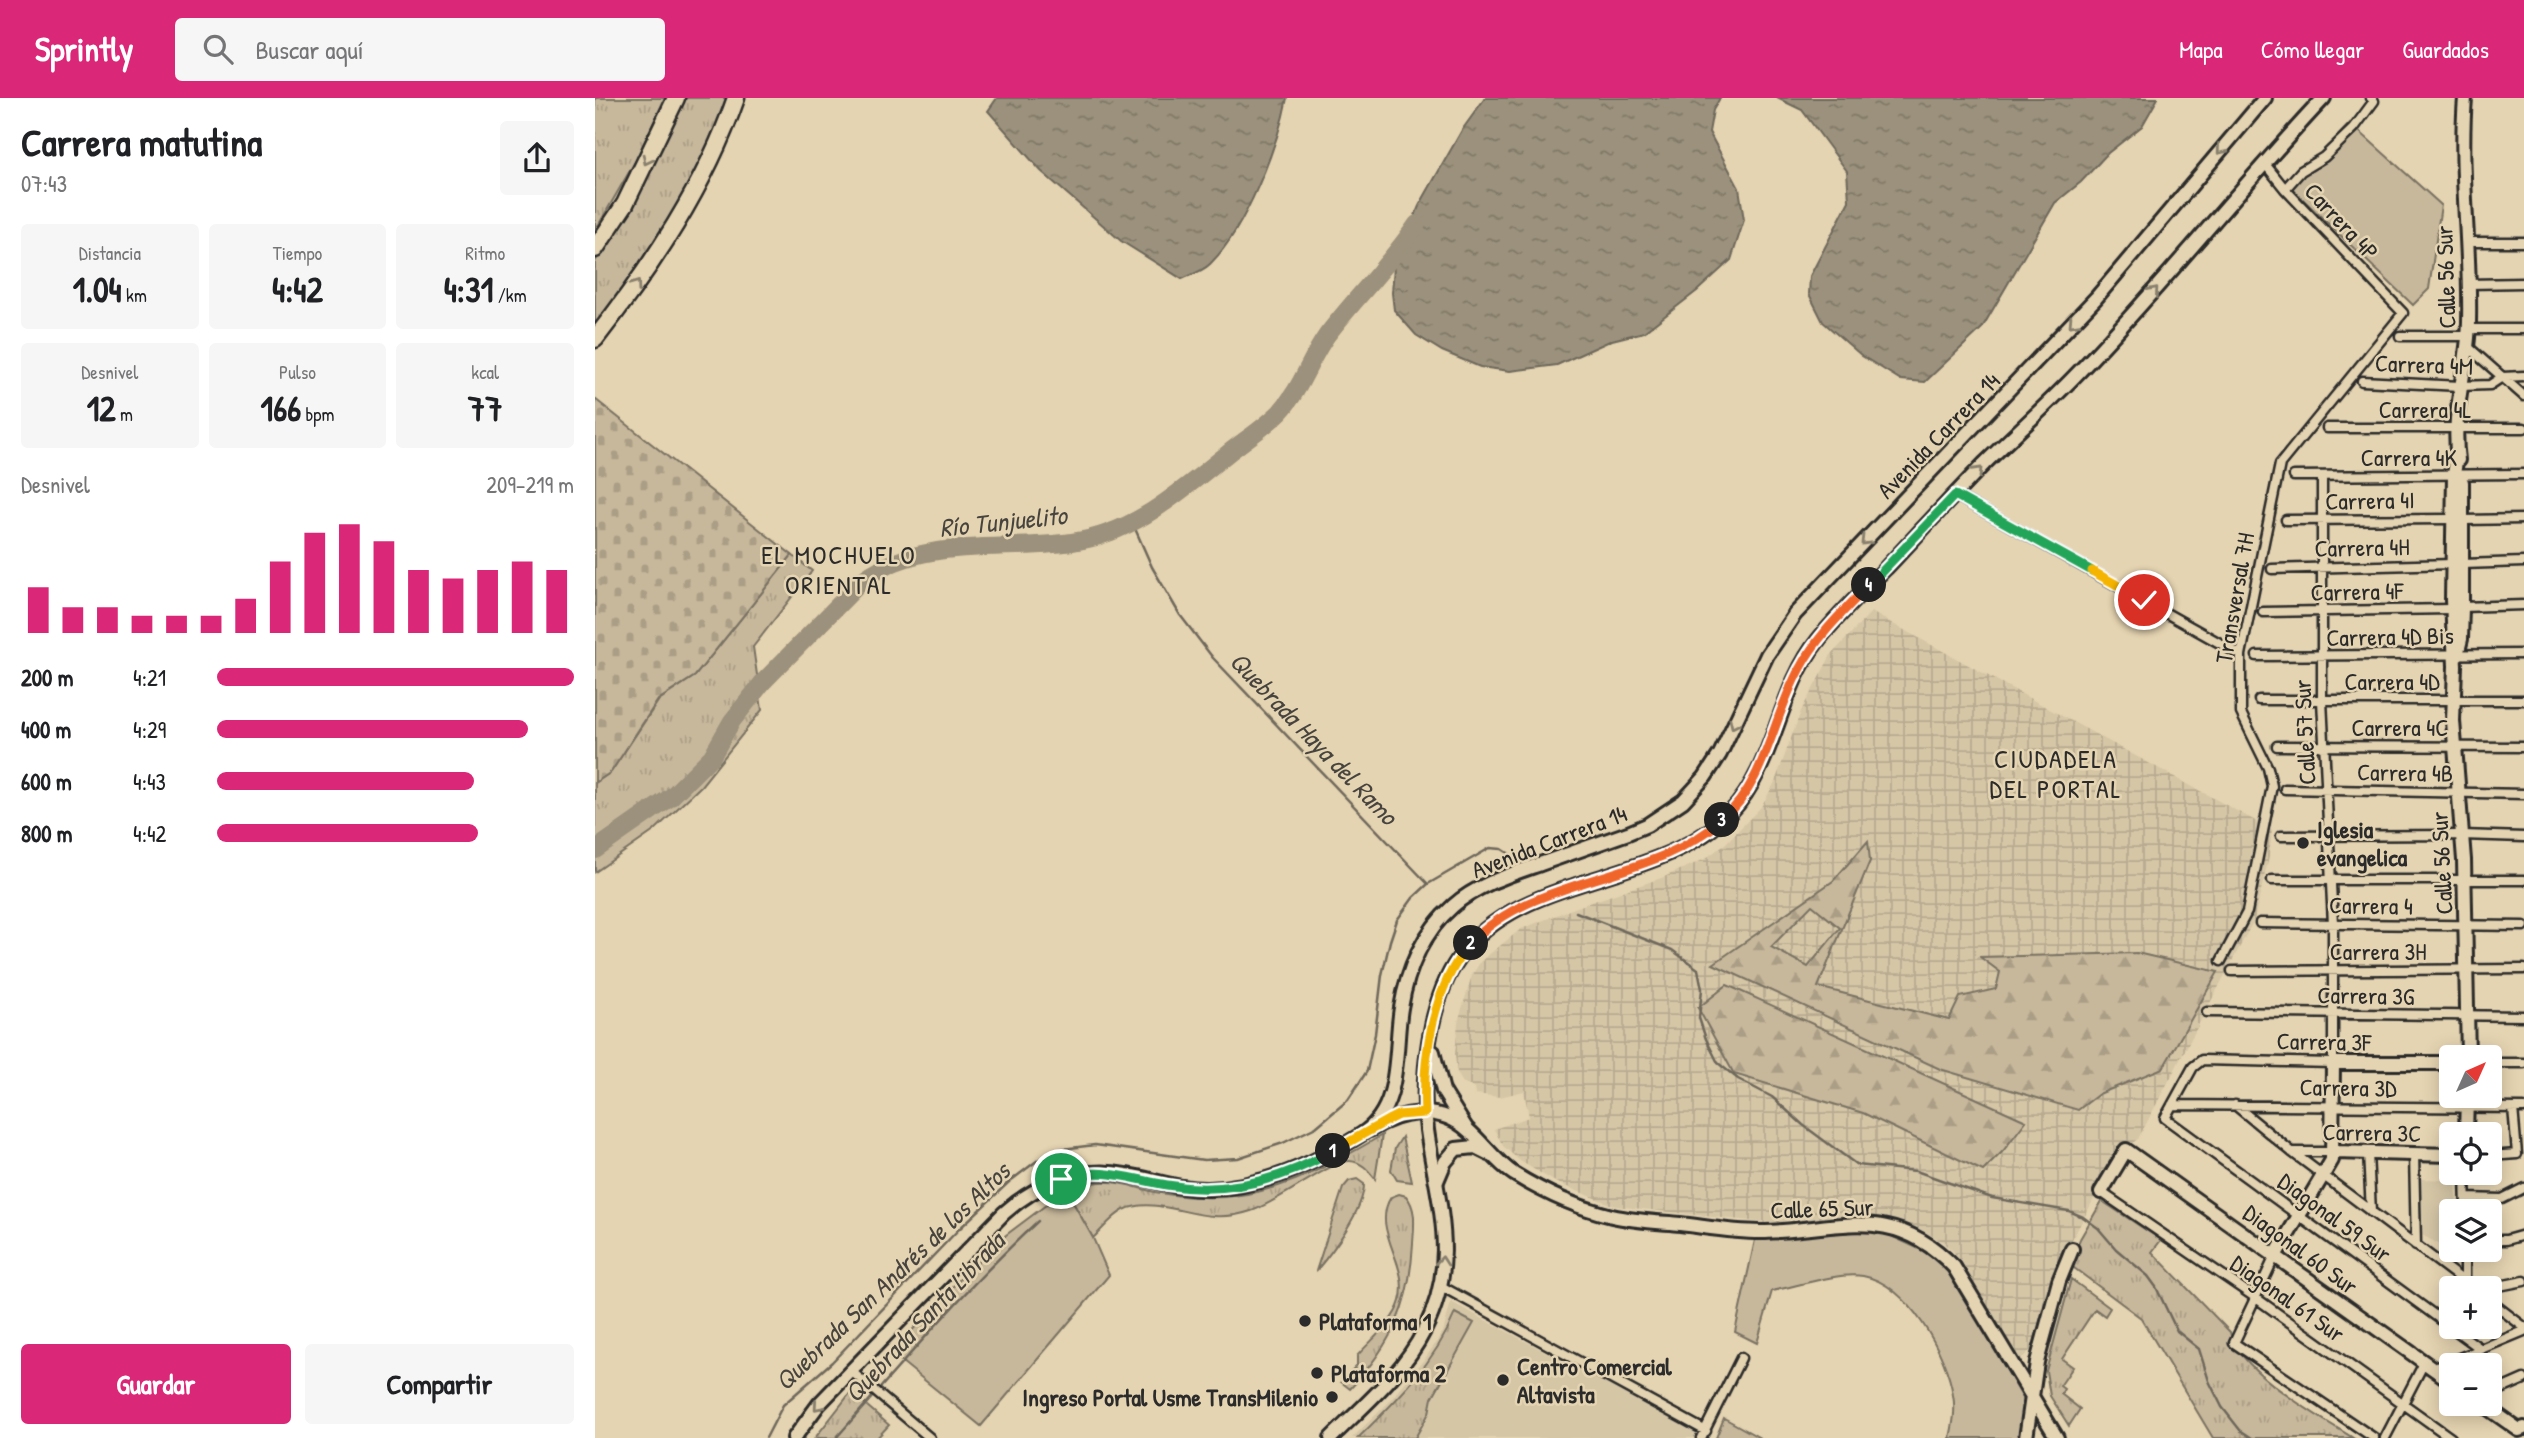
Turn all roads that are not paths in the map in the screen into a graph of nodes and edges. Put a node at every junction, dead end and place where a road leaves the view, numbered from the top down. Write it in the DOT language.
graph roads {
  1 [pos="676,98"];
  2 [pos="736,98"];
  3 [pos="2265,98"];
  4 [pos="2324,98"];
  5 [pos="2371,98"];
  6 [pos="2465,98"];
  7 [pos="2265,164"];
  8 [pos="2285,189"];
  9 [pos="2466,242"];
  10 [pos="2524,242"];
  11 [pos="595,249"];
  12 [pos="2524,283"];
  13 [pos="2468,284"];
  14 [pos="2403,313"];
  15 [pos="2524,329"];
  16 [pos="2400,336"];
  17 [pos="2468,337"];
  18 [pos="595,339"];
  19 [pos="2524,376"];
  20 [pos="2503,377"];
  21 [pos="2362,381"];
  22 [pos="2460,386"];
  23 [pos="2524,396"];
  24 [pos="2327,428"];
  25 [pos="2457,428"];
  26 [pos="2524,428"];
  27 [pos="2524,474"];
  28 [pos="2294,476"];
  29 [pos="2457,476"];
  30 [pos="2322,477"];
  31 [pos="1955,495"];
  32 [pos="2458,519"];
  33 [pos="2524,519"];
  34 [pos="2286,520"];
  35 [pos="2323,520"];
  36 [pos="2524,562"];
  37 [pos="2458,564"];
  38 [pos="2322,567"];
  39 [pos="2271,569"];
  40 [pos="2524,605"];
  41 [pos="2457,608"];
  42 [pos="2321,611"];
  43 [pos="2263,612"];
  44 [pos="2524,654"];
  45 [pos="2241,655"];
  46 [pos="2257,656"];
  47 [pos="2322,656"];
  48 [pos="2455,658"];
  49 [pos="2259,700"];
  50 [pos="2322,700"];
  51 [pos="2454,700"];
  52 [pos="2524,700"];
  53 [pos="2277,746"];
  54 [pos="2325,746"];
  55 [pos="2455,746"];
  56 [pos="2524,747"];
  57 [pos="2285,789"];
  58 [pos="2328,790"];
  59 [pos="2458,792"];
  60 [pos="2524,794"];
  61 [pos="2281,835"];
  62 [pos="2330,835"];
  63 [pos="2462,835"];
  64 [pos="2524,837"];
  65 [pos="2272,880"];
  66 [pos="2331,880"];
  67 [pos="2464,880"];
  68 [pos="2524,880"];
  69 [pos="2260,923"];
  70 [pos="2333,924"];
  71 [pos="2466,925"];
  72 [pos="2524,926"];
  73 [pos="2221,961"];
  74 [pos="2467,970"];
  75 [pos="2524,970"];
  76 [pos="2232,971"];
  77 [pos="2333,971"];
  78 [pos="2207,1012"];
  79 [pos="2334,1013"];
  80 [pos="2467,1015"];
  81 [pos="2524,1016"];
  82 [pos="1431,1038"];
  83 [pos="2468,1045"];
  84 [pos="2333,1063"];
  85 [pos="2439,1063"];
  86 [pos="2503,1063"];
  87 [pos="2524,1063"];
  88 [pos="2439,1103"];
  89 [pos="2172,1105"];
  90 [pos="2235,1105"];
  91 [pos="2333,1106"];
  92 [pos="2503,1107"];
  93 [pos="2513,1108"];
  94 [pos="2524,1108"];
  95 [pos="1425,1113"];
  96 [pos="1466,1128"];
  97 [pos="1367,1131"];
  98 [pos="2292,1152"];
  99 [pos="2334,1152"];
  100 [pos="2368,1153"];
  101 [pos="2414,1153"];
  102 [pos="2439,1154"];
  103 [pos="2502,1155"];
  104 [pos="1495,1157"];
  105 [pos="2323,1176"];
  106 [pos="1437,1181"];
  107 [pos="2466,1185"];
  108 [pos="2524,1188"];
  109 [pos="2101,1192"];
  110 [pos="2466,1198"];
  111 [pos="2371,1212"];
  112 [pos="2300,1216"];
  113 [pos="2524,1234"];
  114 [pos="2502,1240"];
  115 [pos="2416,1246"];
  116 [pos="2072,1249"];
  117 [pos="2275,1256"];
  118 [pos="2457,1276"];
  119 [pos="2524,1281"];
  120 [pos="1439,1285"];
  121 [pos="2502,1285"];
  122 [pos="2256,1298"];
  123 [pos="2502,1311"];
  124 [pos="2524,1329"];
  125 [pos="2481,1349"];
  126 [pos="1741,1358"];
  127 [pos="2429,1366"];
  128 [pos="851,1371"];
  129 [pos="2439,1373"];
  130 [pos="2524,1379"];
  131 [pos="2502,1389"];
  132 [pos="2032,1396"];
  133 [pos="2403,1403"];
  134 [pos="2500,1416"];
  135 [pos="2522,1430"];
  136 [pos="1704,1434"];
  137 [pos="794,1438"];
  138 [pos="930,1438"];
  139 [pos="1331,1438"];
  140 [pos="2025,1438"];
  141 [pos="2057,1438"];
  142 [pos="2374,1438"];
  143 [pos="2385,1438"];
  144 [pos="2451,1438"];
  1 -- 11 [label="highway, one-way"];
  18 -- 2 [label="highway, one-way"];
  3 -- 97 [label="main road, Avenida Carrera 14, one-way"];
  4 -- 7 [label="main road, Avenida Carrera 14"];
  5 -- 8 [label="street, Carrera 4P"];
  6 -- 9 [label="main road, Calle 56 Sur"];
  7 -- 8 [label="street"];
  31 -- 7 [label="main road, Avenida Carrera 14, one-way"];
  8 -- 14 [label="street, Carrera 4P"];
  9 -- 10 [label="street"];
  9 -- 13 [label="main road, Calle 56 Sur"];
  12 -- 13 [label="street"];
  13 -- 17 [label="main road, Calle 56 Sur"];
  14 -- 45 [label="street, Transversal 7H"];
  15 -- 17 [label="street"];
  16 -- 17 [label="street"];
  17 -- 20 [label="street"];
  17 -- 22 [label="main road, Calle 56 Sur"];
  19 -- 20 [label="street, Carrera 4M"];
  20 -- 22 [label="street, Carrera 4M"];
  20 -- 23 [label="street"];
  21 -- 22 [label="street, Carrera 4M"];
  22 -- 25 [label="main road, Calle 56 Sur"];
  24 -- 25 [label="street, Carrera 4L"];
  25 -- 26 [label="street, Carrera 4L"];
  25 -- 29 [label="main road, Calle 56 Sur"];
  27 -- 29 [label="street, Carrera 4K"];
  28 -- 30 [label="street, Carrera 4K"];
  29 -- 30 [label="street, Carrera 4K"];
  29 -- 32 [label="main road, Calle 56 Sur"];
  30 -- 35 [label="street, Calle 57 Sur"];
  31 -- 45 [label="street"];
  31 -- 82 [label="main road, Avenida Carrera 14"];
  32 -- 33 [label="street, Carrera 4I"];
  32 -- 35 [label="street, Carrera 4I"];
  32 -- 37 [label="main road, Calle 56 Sur"];
  34 -- 35 [label="street, Carrera 4I"];
  35 -- 38 [label="street, Calle 57 Sur"];
  36 -- 37 [label="street, Carrera 4H"];
  37 -- 38 [label="street, Carrera 4H"];
  37 -- 41 [label="main road, Calle 56 Sur"];
  38 -- 39 [label="street, Carrera 4H"];
  38 -- 42 [label="street, Calle 57 Sur"];
  40 -- 41 [label="street, Carrera 4F"];
  41 -- 42 [label="street, Carrera 4F"];
  41 -- 48 [label="main road, Calle 56 Sur"];
  42 -- 43 [label="street, Carrera 4F"];
  42 -- 47 [label="street, Calle 57 Sur"];
  44 -- 48 [label="street, Carrera 4D Bis"];
  45 -- 73 [label="street, Transversal 7H"];
  46 -- 47 [label="street, Carrera 4D Bis"];
  47 -- 48 [label="street, Carrera 4D Bis"];
  47 -- 50 [label="street, Calle 57 Sur"];
  48 -- 51 [label="main road, Calle 56 Sur"];
  49 -- 50 [label="street, Carrera 4D"];
  50 -- 51 [label="street, Carrera 4D"];
  50 -- 54 [label="street, Calle 57 Sur"];
  51 -- 52 [label="street, Carrera 4D"];
  51 -- 55 [label="main road, Calle 56 Sur"];
  53 -- 54 [label="street, Carrera 4C"];
  54 -- 55 [label="street, Carrera 4C"];
  54 -- 58 [label="street, Calle 57 Sur"];
  55 -- 56 [label="street, Carrera 4C"];
  55 -- 59 [label="main road, Calle 56 Sur"];
  57 -- 58 [label="street, Carrera 4B"];
  58 -- 59 [label="street, Carrera 4B"];
  58 -- 62 [label="street, Calle 57 Sur"];
  59 -- 60 [label="street, Carrera 4B"];
  59 -- 63 [label="main road, Calle 56 Sur"];
  61 -- 62 [label="street"];
  62 -- 63 [label="street"];
  62 -- 66 [label="street, Calle 57 Sur"];
  63 -- 64 [label="street"];
  63 -- 67 [label="main road, Calle 56 Sur"];
  65 -- 66 [label="street"];
  66 -- 67 [label="street"];
  66 -- 70 [label="street, Calle 57 Sur"];
  67 -- 68 [label="street"];
  67 -- 71 [label="main road, Calle 56 Sur"];
  69 -- 70 [label="street, Carrera 4"];
  70 -- 71 [label="street, Carrera 4"];
  70 -- 77 [label="street, Calle 57 Sur"];
  71 -- 72 [label="street, Carrera 4"];
  71 -- 74 [label="main road, Calle 56 Sur"];
  74 -- 75 [label="street, Carrera 3H"];
  74 -- 77 [label="street, Carrera 3H"];
  74 -- 80 [label="main road, Calle 56 Sur"];
  76 -- 77 [label="street, Carrera 3H"];
  77 -- 79 [label="street, Calle 57 Sur"];
  78 -- 79 [label="street, Carrera 3G"];
  79 -- 80 [label="street, Carrera 3G"];
  79 -- 84 [label="street, Calle 57 Sur"];
  80 -- 81 [label="street, Carrera 3G"];
  80 -- 83 [label="main road, Calle 56 Sur"];
  82 -- 95 [label="main road, Avenida Carrera 14"];
  82 -- 96 [label="main road"];
  84 -- 85 [label="main road, Carrera 3F"];
  84 -- 89 [label="street, Carrera 3F"];
  84 -- 91 [label="main road, Calle 57 Sur"];
  86 -- 87 [label="street"];
  88 -- 91 [label="street, Carrera 3D"];
  89 -- 90 [label="street, Carrera 3D"];
  89 -- 112 [label="street, Diagonal 59 Sur"];
  90 -- 91 [label="street, Carrera 3D"];
  90 -- 98 [label="street"];
  91 -- 99 [label="main road, Calle 57 Sur"];
  92 -- 93 [label="street, Carrera 3D"];
  93 -- 94 [label="street, Carrera 3D"];
  93 -- 103 [label="street"];
  95 -- 96 [label="main road, Calle 65 Sur"];
  95 -- 97 [label="main road, Calle 65 Sur"];
  95 -- 106 [label="main road, Avenida Carrera 14"];
  96 -- 104 [label="main road, Calle 65 Sur"];
  97 -- 128 [label="main road, Avenida Carrera 14"];
  98 -- 99 [label="street, Carrera 3C"];
  98 -- 105 [label="street"];
  99 -- 100 [label="main road, Carrera 3C"];
  99 -- 105 [label="main road"];
  100 -- 101 [label="main road, Carrera 3C"];
  100 -- 111 [label="street"];
  101 -- 102 [label="main road, Carrera 3C"];
  101 -- 115 [label="street"];
  104 -- 106 [label="main road, Calle 65 Sur"];
  104 -- 132 [label="main road, Calle 65 Sur"];
  105 -- 111 [label="street"];
  105 -- 112 [label="main road"];
  120 -- 106 [label="main road, Avenida Carrera 14, one-way"];
  107 -- 110 [label="street"];
  108 -- 110 [label="street"];
  109 -- 117 [label="main road, Diagonal 60 Sur"];
  109 -- 122 [label="street, Diagonal 61 Sur"];
  111 -- 115 [label="street"];
  112 -- 117 [label="main road"];
  112 -- 125 [label="street, Diagonal 59 Sur"];
  113 -- 114 [label="street"];
  115 -- 118 [label="street"];
  116 -- 132 [label="main road"];
  117 -- 122 [label="street"];
  117 -- 127 [label="main road, Diagonal 60 Sur"];
  119 -- 121 [label="street"];
  120 -- 136 [label="street"];
  120 -- 139 [label="main road, Avenida Carrera 14"];
  122 -- 133 [label="street, Diagonal 61 Sur"];
  122 -- 142 [label="street"];
  123 -- 124 [label="street"];
  124 -- 125 [label="street"];
  125 -- 127 [label="street"];
  126 -- 136 [label="street"];
  127 -- 129 [label="main road, Diagonal 60 Sur"];
  127 -- 133 [label="street"];
  128 -- 137 [label="main road, Avenida Carrera 14, one-way"];
  128 -- 138 [label="street"];
  130 -- 131 [label="street"];
  132 -- 140 [label="main road"];
  132 -- 141 [label="main road, Calle 65 Sur"];
  133 -- 143 [label="street"];
  133 -- 144 [label="street, Diagonal 61 Sur"];
  134 -- 135 [label="main road"];
}
